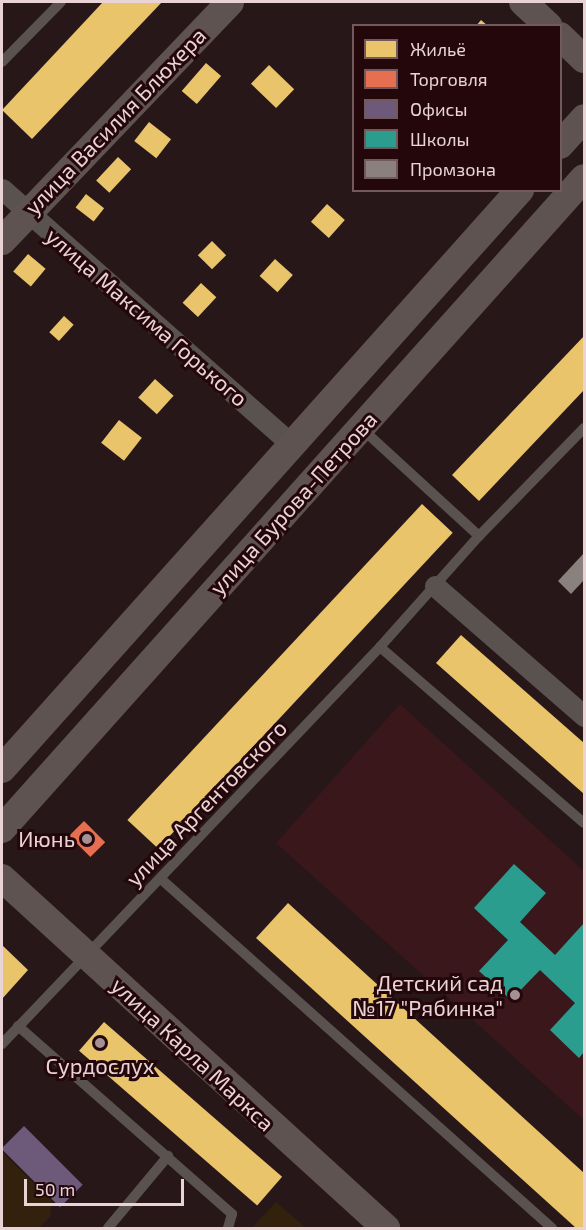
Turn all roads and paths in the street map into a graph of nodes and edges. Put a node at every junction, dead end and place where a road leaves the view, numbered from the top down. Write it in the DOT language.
graph roads {
  1 [pos="61,2"];
  2 [pos="230,2"];
  3 [pos="523,2"];
  4 [pos="547,24"];
  5 [pos="562,37"];
  6 [pos="585,58"];
  7 [pos="2,62"];
  8 [pos="585,118"];
  9 [pos="562,144"];
  10 [pos="585,178"];
  11 [pos="2,189"];
  12 [pos="518,192"];
  13 [pos="27,213"];
  14 [pos="2,241"];
  15 [pos="360,428"];
  16 [pos="585,428"];
  17 [pos="292,445"];
  18 [pos="478,536"];
  19 [pos="435,586"];
  20 [pos="380,647"];
  21 [pos="585,716"];
  22 [pos="2,769"];
  23 [pos="585,823"];
  24 [pos="2,829"];
  25 [pos="2,878"];
  26 [pos="160,879"];
  27 [pos="85,955"];
  28 [pos="18,1026"];
  29 [pos="2,1044"];
  30 [pos="168,1156"];
  31 [pos="108,1228"];
  32 [pos="228,1228"];
  33 [pos="386,1228"];
  34 [pos="552,1228"];
  1 -- 7 [label="lane"];
  2 -- 13 [label="main road, улица Василия Блюхера"];
  3 -- 4 [label="main road"];
  5 -- 6 [label="main road"];
  8 -- 9 [label="main road"];
  10 -- 15 [label="main road, улица Бурова-Петрова"];
  11 -- 13 [label="street, улица Максима Горького"];
  12 -- 17 [label="main road, улица Бурова-Петрова"];
  13 -- 14 [label="main road, улица Василия Блюхера"];
  13 -- 17 [label="street, улица Максима Горького"];
  15 -- 18 [label="lane"];
  15 -- 24 [label="main road, улица Бурова-Петрова"];
  16 -- 18 [label="lane"];
  17 -- 22 [label="main road, улица Бурова-Петрова"];
  18 -- 19 [label="lane"];
  19 -- 20 [label="lane, улица Аргентовского"];
  19 -- 21 [label="street"];
  20 -- 23 [label="lane"];
  20 -- 26 [label="lane, улица Аргентовского"];
  25 -- 27 [label="main road, улица Карла Маркса"];
  26 -- 27 [label="lane, улица Аргентовского"];
  26 -- 34 [label="lane"];
  27 -- 28 [label="lane, улица Аргентовского"];
  27 -- 33 [label="main road, улица Карла Маркса"];
  28 -- 29 [label="lane, улица Аргентовского"];
  28 -- 30 [label="lane"];
  30 -- 31 [label="lane"];
  30 -- 32 [label="lane"];
}
